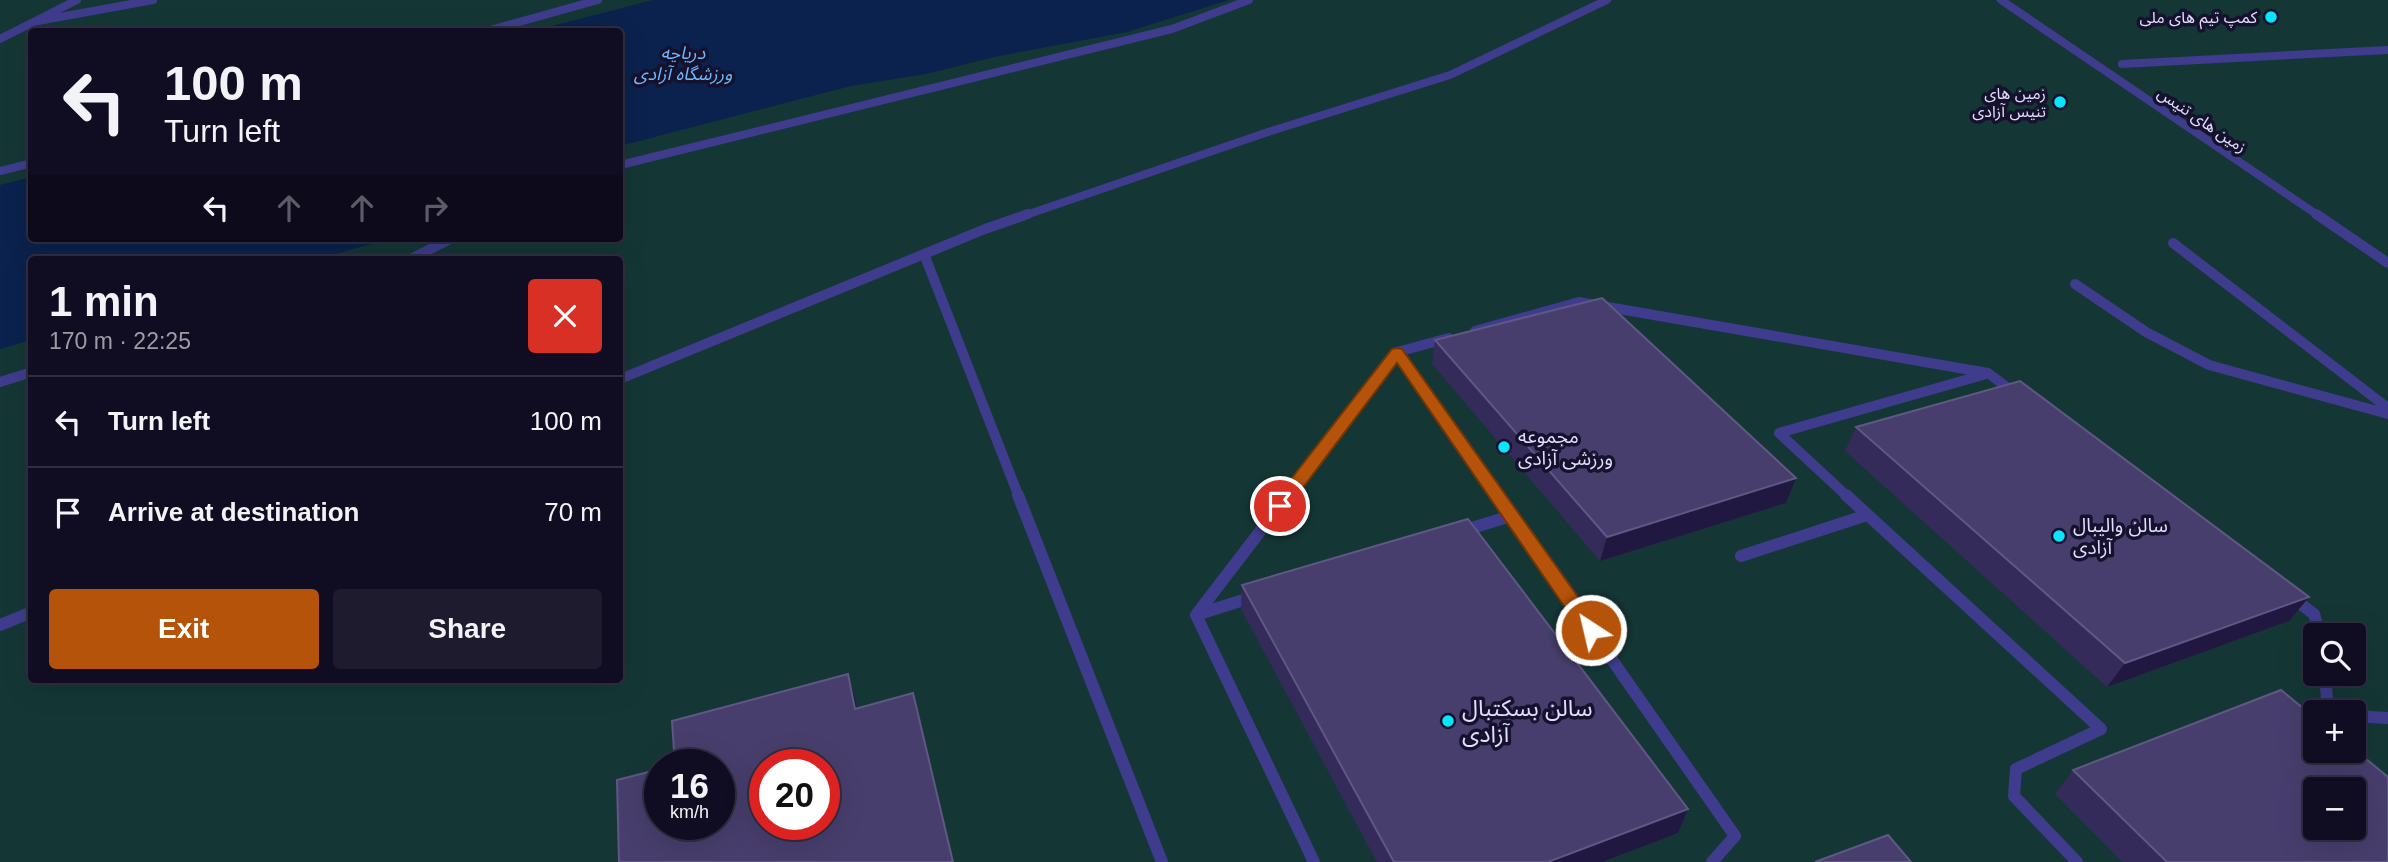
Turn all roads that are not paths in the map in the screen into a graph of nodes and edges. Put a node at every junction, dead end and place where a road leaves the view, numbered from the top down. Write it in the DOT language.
graph roads {
  1 [pos="77,0"];
  2 [pos="153,0"];
  3 [pos="598,0"];
  4 [pos="1250,0"];
  5 [pos="1607,0"];
  6 [pos="2001,0"];
  7 [pos="38,21"];
  8 [pos="497,28"];
  9 [pos="0,39"];
  10 [pos="2388,50"];
  11 [pos="2122,64"];
  12 [pos="28,164"];
  13 [pos="623,164"];
  14 [pos="0,171"];
  15 [pos="444,242"];
  16 [pos="2173,243"];
  17 [pos="924,254"];
  18 [pos="417,256"];
  19 [pos="2388,263"];
  20 [pos="2075,284"];
  21 [pos="1397,352"];
  22 [pos="28,373"];
  23 [pos="1988,373"];
  24 [pos="623,378"];
  25 [pos="0,382"];
  26 [pos="2021,398"];
  27 [pos="2388,408"];
  28 [pos="2388,414"];
  29 [pos="1867,515"];
  30 [pos="1511,516"];
  31 [pos="1446,536"];
  32 [pos="1741,556"];
  33 [pos="2280,589"];
  34 [pos="1261,594"];
  35 [pos="28,614"];
  36 [pos="1196,615"];
  37 [pos="2317,623"];
  38 [pos="0,625"];
  39 [pos="2366,717"];
  40 [pos="2388,718"];
  41 [pos="1162,862"];
  42 [pos="1314,862"];
  43 [pos="1712,862"];
  44 [pos="2077,862"];
  1 -- 7 [label="lane"];
  2 -- 7 [label="lane"];
  3 -- 8 [label="lane"];
  4 -- 13 [label="lane"];
  5 -- 17 [label="lane"];
  6 -- 19 [label="lane, زمین های تنیس"];
  7 -- 9 [label="lane"];
  10 -- 11 [label="lane"];
  12 -- 14 [label="lane"];
  15 -- 18 [label="lane"];
  16 -- 27 [label="lane"];
  17 -- 24 [label="lane"];
  17 -- 41 [label="lane"];
  20 -- 28 [label="lane"];
  21 -- 23 [label="lane"];
  21 -- 30 [label="lane"];
  21 -- 36 [label="lane"];
  22 -- 25 [label="lane"];
  23 -- 26 [label="lane"];
  23 -- 29 [label="lane"];
  29 -- 32 [label="lane"];
  29 -- 44 [label="lane"];
  30 -- 31 [label="lane"];
  30 -- 43 [label="lane"];
  33 -- 37 [label="lane"];
  34 -- 36 [label="lane"];
  35 -- 38 [label="lane"];
  36 -- 42 [label="lane"];
  39 -- 40 [label="lane"];
}
